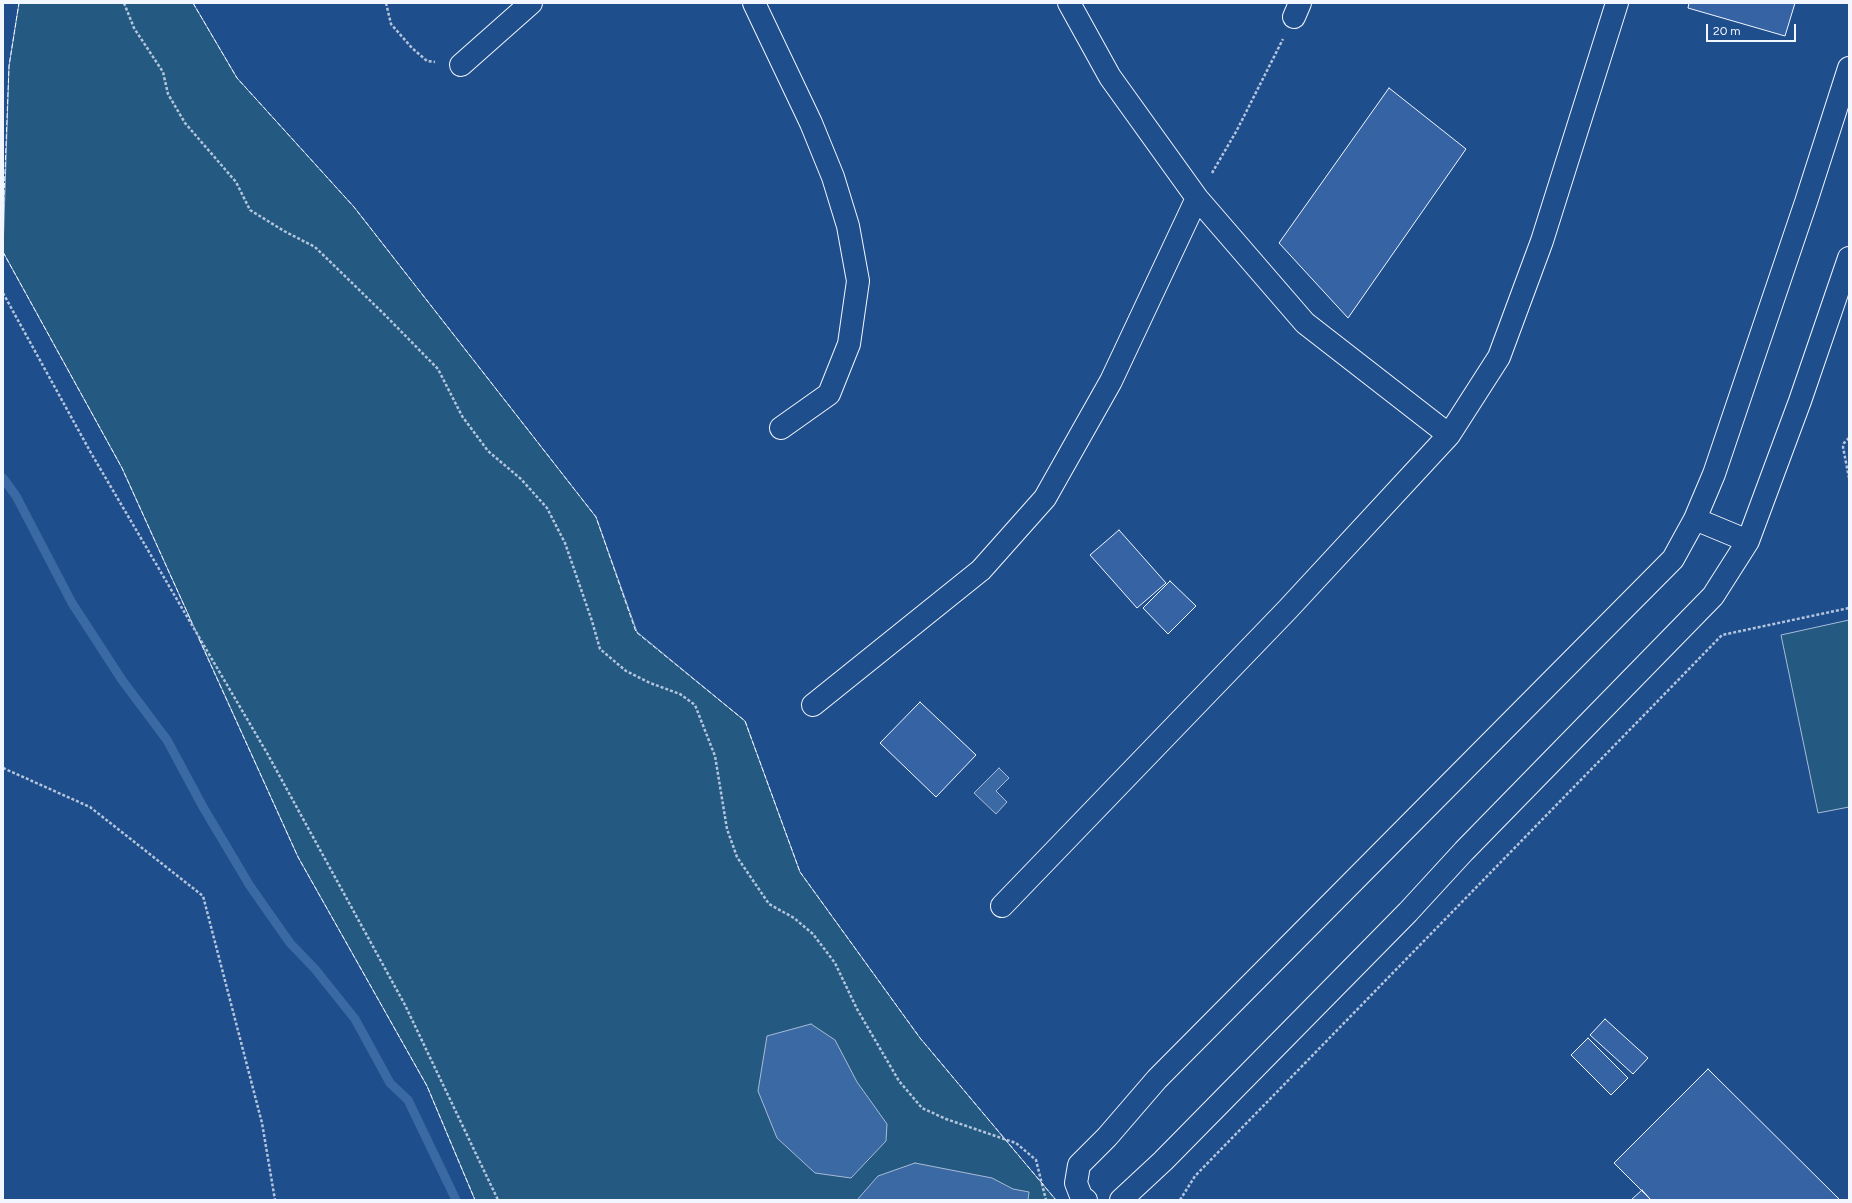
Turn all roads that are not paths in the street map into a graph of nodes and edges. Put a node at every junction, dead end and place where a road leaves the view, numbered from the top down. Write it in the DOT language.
graph roads {
  1 [pos="531,3"];
  2 [pos="754,3"];
  3 [pos="1069,3"];
  4 [pos="1617,3"];
  5 [pos="461,65"];
  6 [pos="1849,68"];
  7 [pos="1197,198"];
  8 [pos="1849,258"];
  9 [pos="781,428"];
  10 [pos="1449,435"];
  11 [pos="1695,519"];
  12 [pos="1748,541"];
  13 [pos="813,704"];
  14 [pos="1002,906"];
  15 [pos="1086,1200"];
  16 [pos="1121,1200"];
  1 -- 5 [label="street"];
  2 -- 9 [label="street"];
  3 -- 7 [label="street"];
  4 -- 10 [label="street"];
  6 -- 11 [label="street"];
  7 -- 10 [label="street"];
  7 -- 13 [label="street"];
  8 -- 12 [label="street"];
  10 -- 14 [label="street"];
  11 -- 12 [label="street"];
  11 -- 15 [label="street"];
  12 -- 16 [label="street"];
}
